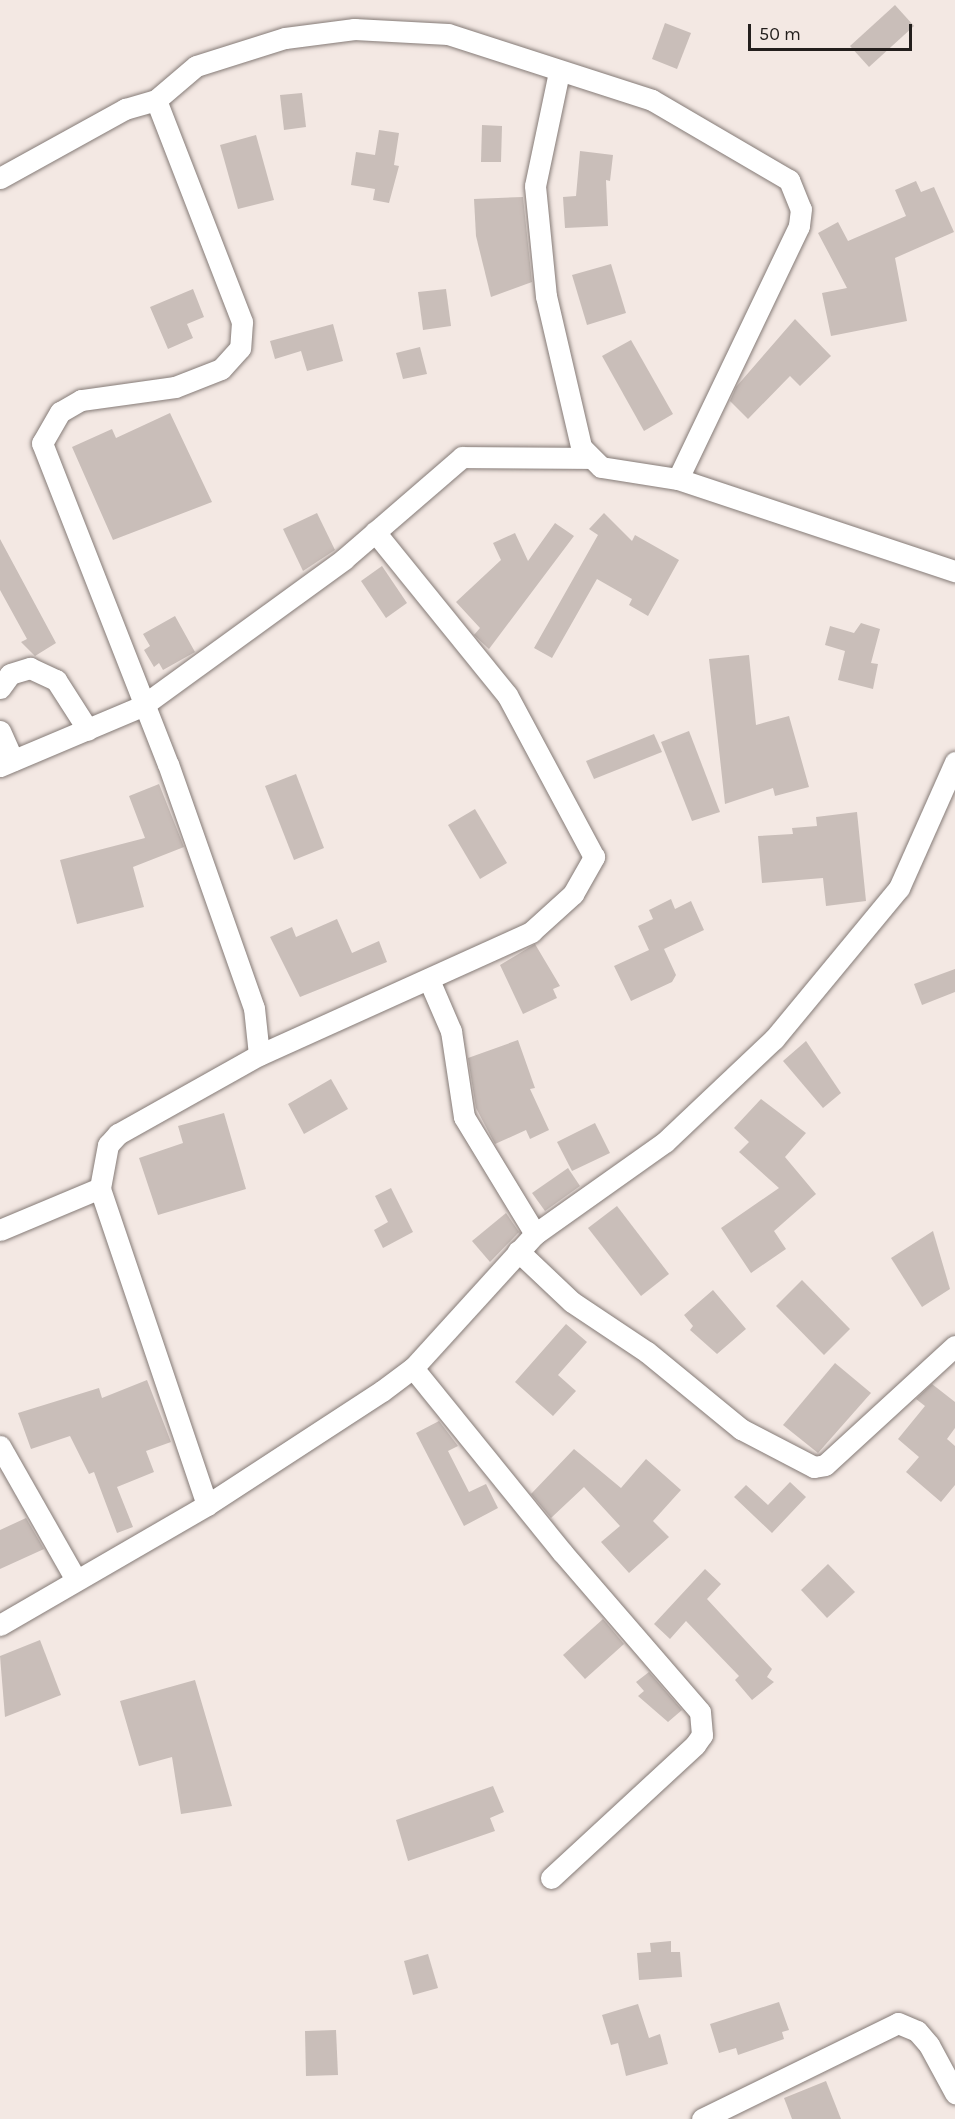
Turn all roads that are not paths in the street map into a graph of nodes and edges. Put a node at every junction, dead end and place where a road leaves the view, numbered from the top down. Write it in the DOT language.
graph roads {
  1 [pos="559,72"];
  2 [pos="156,100"];
  3 [pos="0,178"];
  4 [pos="590,458"];
  5 [pos="678,479"];
  6 [pos="375,532"];
  7 [pos="955,571"];
  8 [pos="0,688"];
  9 [pos="142,706"];
  10 [pos="88,730"];
  11 [pos="0,731"];
  12 [pos="6,763"];
  13 [pos="954,766"];
  14 [pos="429,980"];
  15 [pos="260,1055"];
  16 [pos="100,1188"];
  17 [pos="0,1230"];
  18 [pos="535,1234"];
  19 [pos="518,1251"];
  20 [pos="955,1346"];
  21 [pos="413,1368"];
  22 [pos="0,1446"];
  23 [pos="207,1505"];
  24 [pos="76,1580"];
  25 [pos="0,1625"];
  26 [pos="551,1878"];
  27 [pos="955,2093"];
  28 [pos="702,2119"];
  1 -- 2 [label="street"];
  1 -- 4 [label="street"];
  1 -- 5 [label="street"];
  2 -- 3 [label="street"];
  2 -- 9 [label="street"];
  4 -- 5 [label="street"];
  4 -- 6 [label="street"];
  5 -- 7 [label="street"];
  6 -- 9 [label="street"];
  6 -- 14 [label="street"];
  8 -- 10 [label="street"];
  9 -- 10 [label="street"];
  9 -- 15 [label="street"];
  10 -- 12 [label="street"];
  11 -- 12 [label="street"];
  13 -- 18 [label="street"];
  14 -- 15 [label="street"];
  14 -- 18 [label="street"];
  15 -- 16 [label="street"];
  16 -- 17 [label="street"];
  16 -- 23 [label="street"];
  18 -- 19 [label="street"];
  19 -- 20 [label="street"];
  19 -- 21 [label="street"];
  21 -- 23 [label="street"];
  21 -- 26 [label="street"];
  22 -- 24 [label="street"];
  23 -- 24 [label="street"];
  24 -- 25 [label="street"];
  27 -- 28 [label="street"];
}
